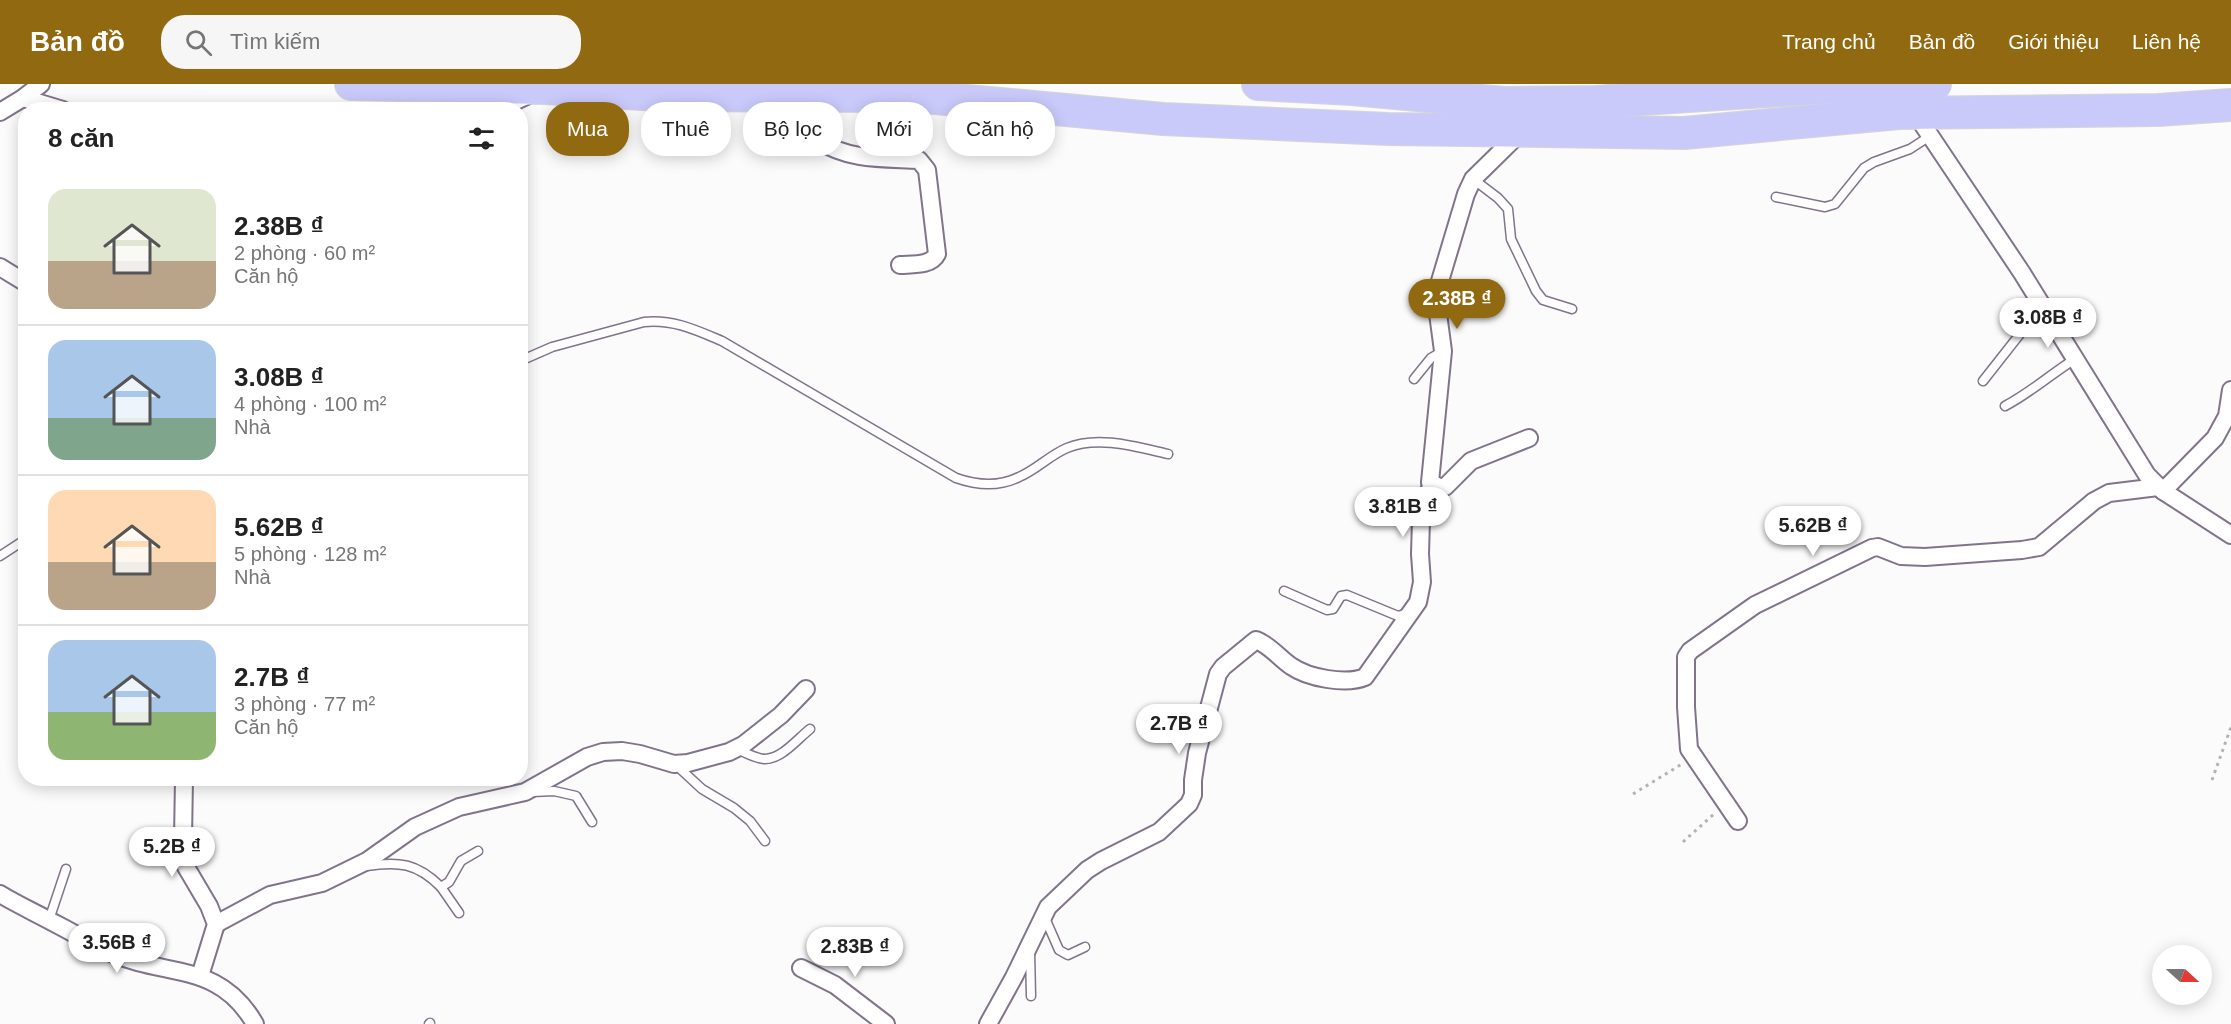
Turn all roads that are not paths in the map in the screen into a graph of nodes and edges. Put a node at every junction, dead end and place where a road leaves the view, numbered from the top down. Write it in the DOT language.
graph roads {
  1 [pos="41,84"];
  2 [pos="351,84"];
  3 [pos="1258,84"];
  4 [pos="1935,84"];
  5 [pos="1553,85"];
  6 [pos="1895,85"];
  7 [pos="545,88"];
  8 [pos="768,95"];
  9 [pos="23,98"];
  10 [pos="36,102"];
  11 [pos="514,102"];
  12 [pos="1540,103"];
  13 [pos="2231,105"];
  14 [pos="0,112"];
  15 [pos="1922,125"];
  16 [pos="1521,132"];
  17 [pos="1473,179"];
  18 [pos="1776,197"];
  19 [pos="900,265"];
  20 [pos="0,267"];
  21 [pos="18,278"];
  22 [pos="2042,306"];
  23 [pos="1572,309"];
  24 [pos="1443,351"];
  25 [pos="528,357"];
  26 [pos="2075,359"];
  27 [pos="1414,379"];
  28 [pos="1983,381"];
  29 [pos="2230,400"];
  30 [pos="2005,406"];
  31 [pos="1529,438"];
  32 [pos="1168,454"];
  33 [pos="1432,485"];
  34 [pos="2161,489"];
  35 [pos="2231,535"];
  36 [pos="18,544"];
  37 [pos="0,556"];
  38 [pos="1284,591"];
  39 [pos="1414,609"];
  40 [pos="806,689"];
  41 [pos="810,729"];
  42 [pos="737,748"];
  43 [pos="674,764"];
  44 [pos="184,786"];
  45 [pos="525,792"];
  46 [pos="1738,821"];
  47 [pos="592,822"];
  48 [pos="765,841"];
  49 [pos="478,851"];
  50 [pos="66,869"];
  51 [pos="351,869"];
  52 [pos="441,887"];
  53 [pos="0,894"];
  54 [pos="459,913"];
  55 [pos="1044,915"];
  56 [pos="49,920"];
  57 [pos="216,924"];
  58 [pos="1030,942"];
  59 [pos="1085,947"];
  60 [pos="801,968"];
  61 [pos="200,976"];
  62 [pos="1031,996"];
  63 [pos="255,1024"];
  64 [pos="886,1024"];
  65 [pos="988,1024"];
  1 -- 9 [label="street"];
  2 -- 7 [label="highway"];
  3 -- 6 [label="highway"];
  4 -- 6 [label="highway"];
  5 -- 12 [label="street"];
  7 -- 8 [label="highway"];
  7 -- 11 [label="street"];
  8 -- 15 [label="highway"];
  8 -- 19 [label="street"];
  9 -- 10 [label="street"];
  9 -- 14 [label="street"];
  13 -- 15 [label="highway"];
  15 -- 18 [label="lane"];
  15 -- 22 [label="street"];
  16 -- 17 [label="street"];
  17 -- 23 [label="lane"];
  17 -- 24 [label="street"];
  20 -- 21 [label="street"];
  22 -- 26 [label="street"];
  22 -- 28 [label="lane"];
  24 -- 27 [label="lane"];
  24 -- 33 [label="street"];
  25 -- 32 [label="lane"];
  26 -- 30 [label="lane"];
  26 -- 34 [label="street"];
  29 -- 34 [label="street"];
  31 -- 33 [label="street"];
  33 -- 39 [label="street"];
  34 -- 35 [label="street"];
  34 -- 46 [label="street"];
  36 -- 37 [label="lane"];
  38 -- 39 [label="lane"];
  39 -- 55 [label="street"];
  40 -- 42 [label="street"];
  41 -- 42 [label="lane"];
  42 -- 43 [label="street"];
  43 -- 45 [label="street"];
  43 -- 48 [label="lane"];
  44 -- 57 [label="street"];
  45 -- 47 [label="lane"];
  45 -- 51 [label="street"];
  49 -- 52 [label="lane"];
  50 -- 56 [label="lane"];
  51 -- 52 [label="lane"];
  51 -- 57 [label="street"];
  52 -- 54 [label="lane"];
  53 -- 56 [label="street"];
  55 -- 58 [label="street"];
  55 -- 59 [label="lane"];
  56 -- 61 [label="street"];
  57 -- 61 [label="street"];
  58 -- 62 [label="lane"];
  58 -- 65 [label="street"];
  60 -- 64 [label="street"];
  61 -- 63 [label="street"];
}
